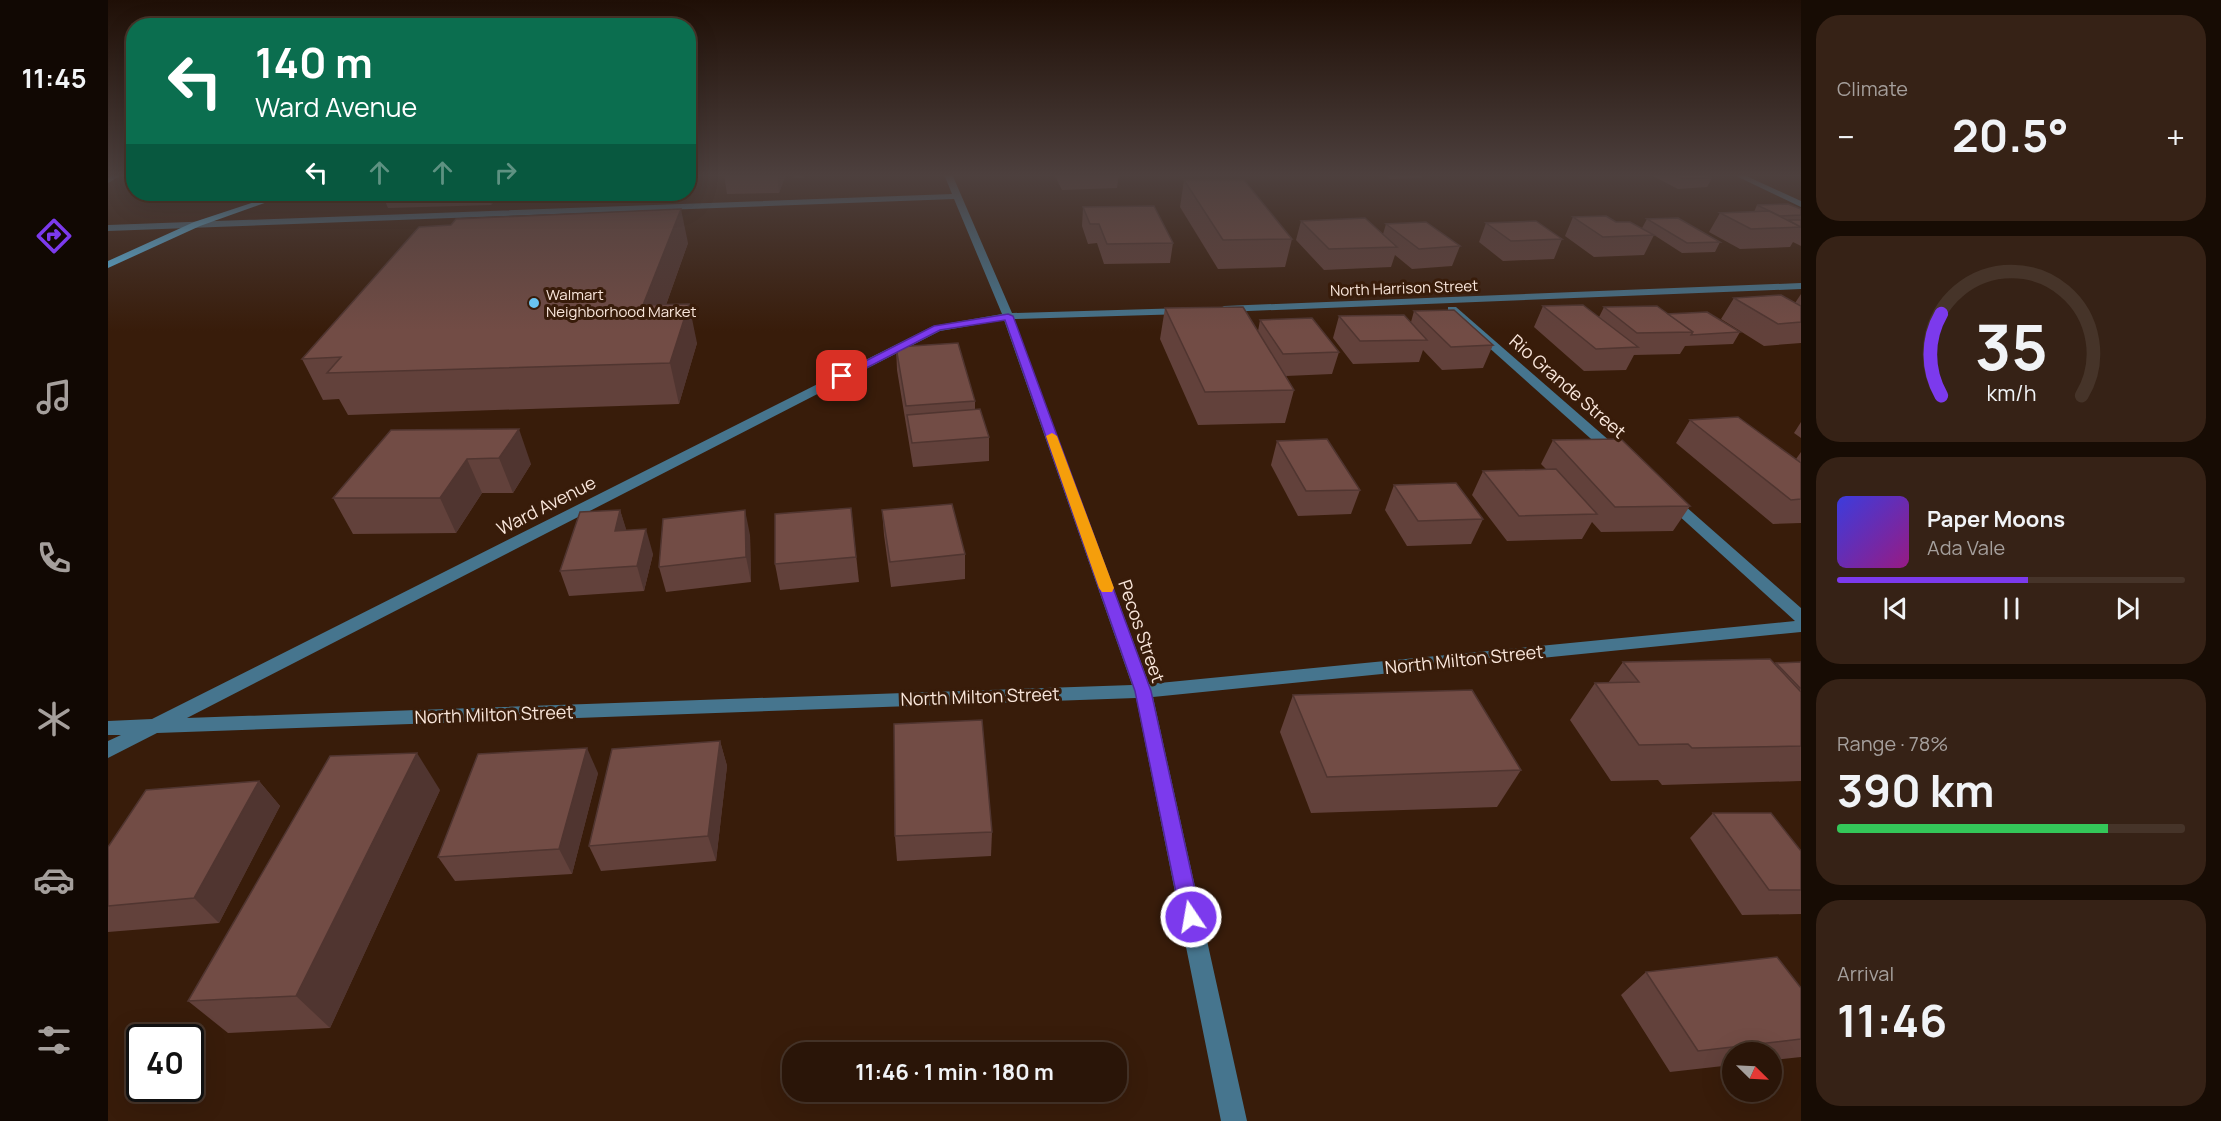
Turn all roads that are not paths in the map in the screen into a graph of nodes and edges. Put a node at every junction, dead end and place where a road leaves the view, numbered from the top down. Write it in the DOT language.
graph roads {
  1 [pos="146,226"];
  2 [pos="192,226"];
  3 [pos="969,226"];
  4 [pos="108,228"];
  5 [pos="108,265"];
  6 [pos="1801,286"];
  7 [pos="1445,302"];
  8 [pos="1197,310"];
  9 [pos="1209,310"];
  10 [pos="1008,316"];
  11 [pos="1624,460"];
  12 [pos="1660,492"];
  13 [pos="1801,616"];
  14 [pos="1801,626"];
  15 [pos="1143,691"];
  16 [pos="156,726"];
  17 [pos="108,728"];
  18 [pos="108,750"];
  19 [pos="1234,1121"];
  1 -- 4 [label="street"];
  2 -- 5 [label="main road"];
  3 -- 10 [label="street, Pecos Street"];
  6 -- 7 [label="street, North Harrison Street"];
  7 -- 9 [label="street, North Harrison Street"];
  7 -- 11 [label="street, Rio Grande Street"];
  8 -- 10 [label="street"];
  10 -- 15 [label="street, Pecos Street"];
  10 -- 16 [label="street, Ward Avenue"];
  12 -- 13 [label="street"];
  14 -- 15 [label="street, North Milton Street"];
  15 -- 16 [label="street, North Milton Street"];
  15 -- 19 [label="street, Pecos Street"];
  16 -- 17 [label="street, North Milton Street"];
  16 -- 18 [label="street, Ward Avenue"];
}
